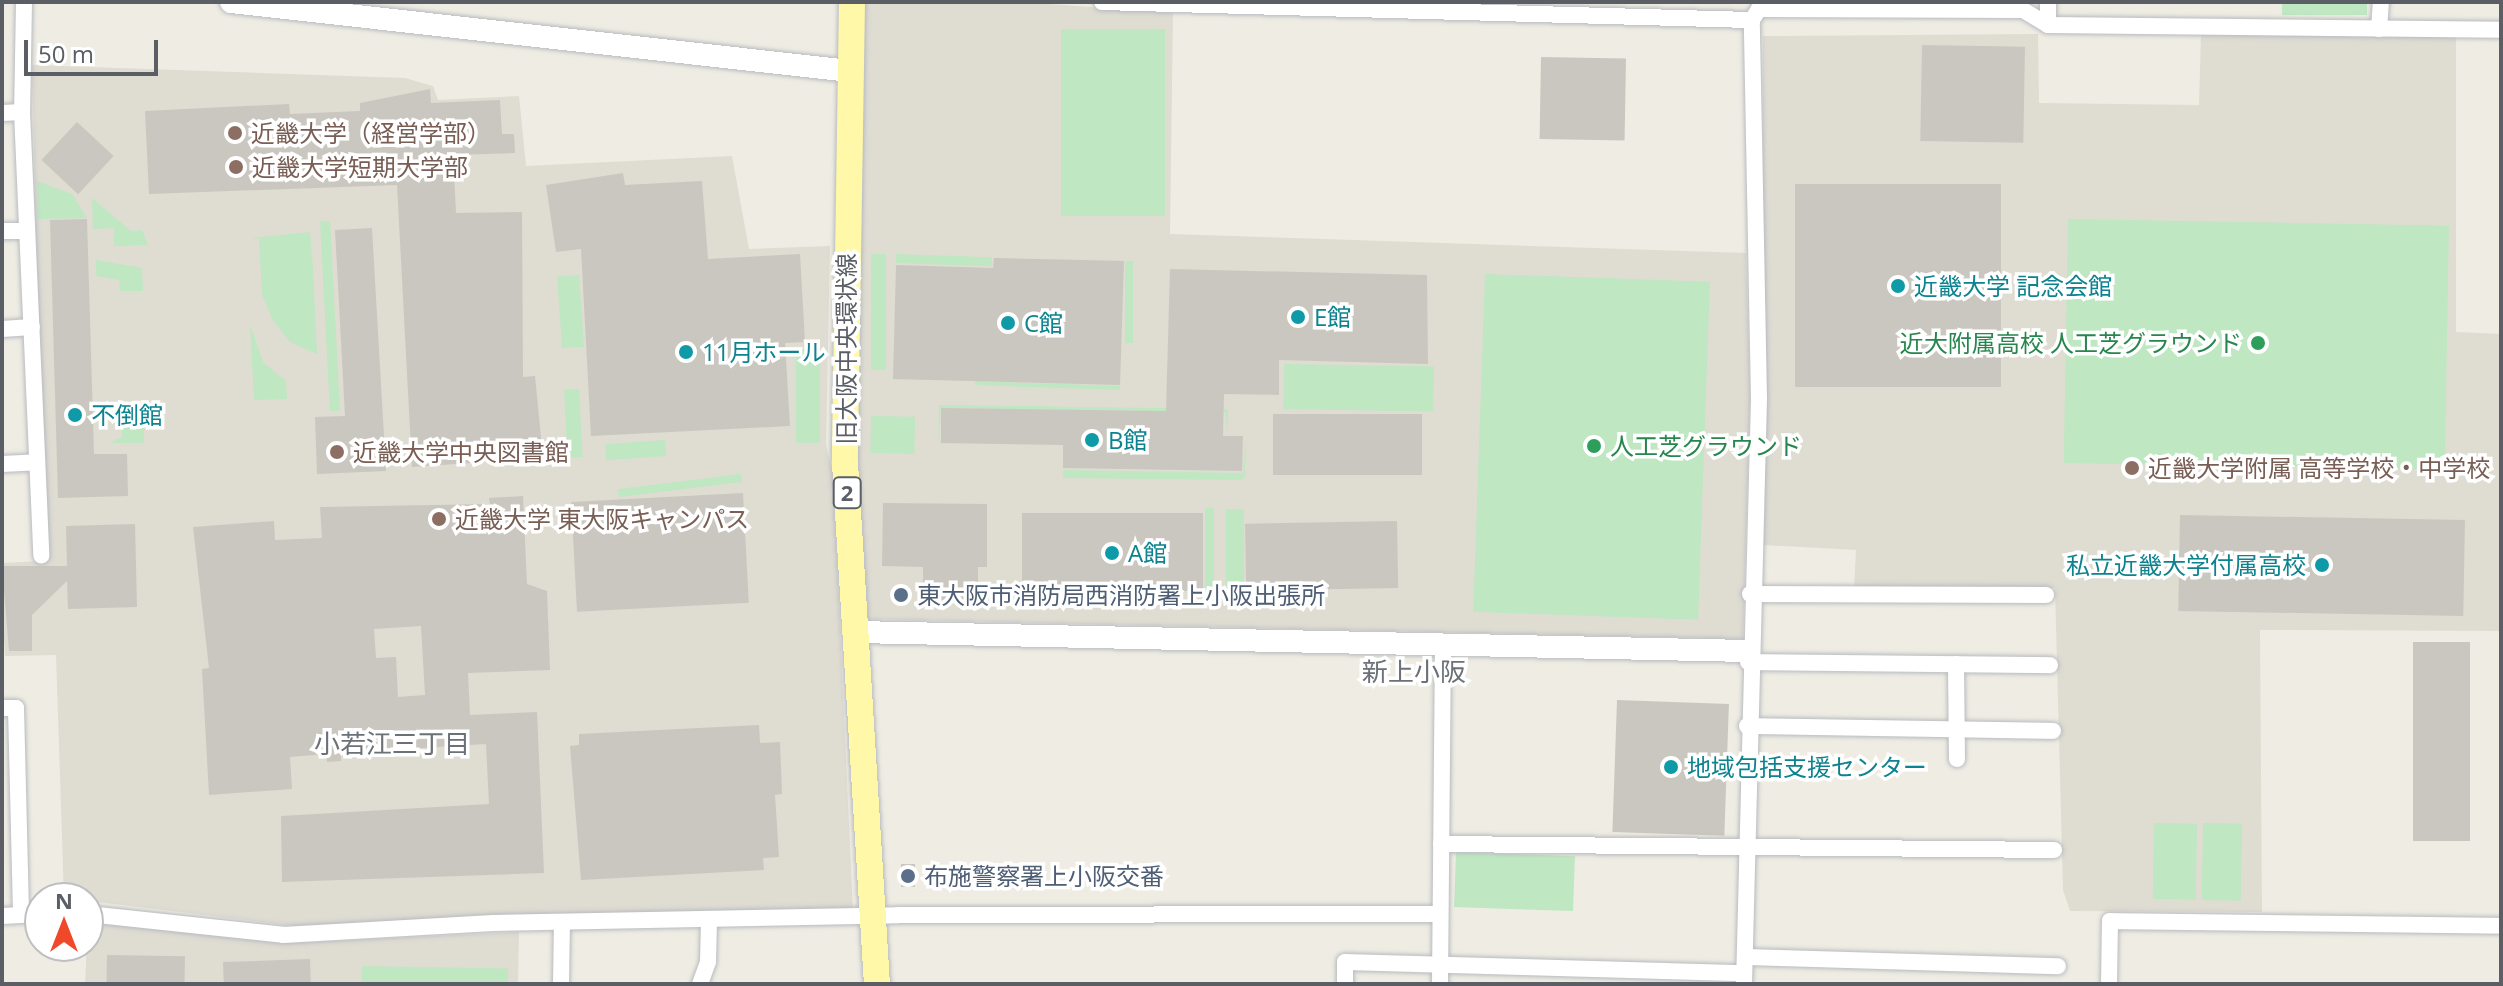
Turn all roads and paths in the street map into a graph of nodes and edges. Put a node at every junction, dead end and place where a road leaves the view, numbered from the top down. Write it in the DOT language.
graph roads {
  1 [pos="24,2"];
  2 [pos="231,2"];
  3 [pos="852,2"];
  4 [pos="1102,2"];
  5 [pos="2048,2"];
  6 [pos="2381,2"];
  7 [pos="1143,4"];
  8 [pos="1234,5"];
  9 [pos="1370,7"];
  10 [pos="1757,10"];
  11 [pos="2048,25"];
  12 [pos="2379,29"];
  13 [pos="2501,30"];
  14 [pos="850,71"];
  15 [pos="22,112"];
  16 [pos="2,113"];
  17 [pos="2,231"];
  18 [pos="27,231"];
  19 [pos="32,327"];
  20 [pos="2,329"];
  21 [pos="37,462"];
  22 [pos="2,464"];
  23 [pos="41,556"];
  24 [pos="1750,594"];
  25 [pos="2046,595"];
  26 [pos="856,632"];
  27 [pos="1443,645"];
  28 [pos="1748,656"];
  29 [pos="1956,664"];
  30 [pos="2050,665"];
  31 [pos="2,708"];
  32 [pos="1747,726"];
  33 [pos="1957,729"];
  34 [pos="2053,731"];
  35 [pos="1957,759"];
  36 [pos="9,764"];
  37 [pos="1441,844"];
  38 [pos="1745,847"];
  39 [pos="2054,850"];
  40 [pos="20,852"];
  41 [pos="2,855"];
  42 [pos="21,914"];
  43 [pos="1440,914"];
  44 [pos="2,916"];
  45 [pos="104,916"];
  46 [pos="875,920"];
  47 [pos="709,921"];
  48 [pos="562,922"];
  49 [pos="2501,926"];
  50 [pos="1440,963"];
  51 [pos="2058,966"];
  52 [pos="1745,971"];
  53 [pos="561,984"];
  54 [pos="700,984"];
  55 [pos="877,984"];
  56 [pos="1345,984"];
  57 [pos="1440,984"];
  58 [pos="2109,984"];
  1 -- 15 [label="street"];
  2 -- 14 [label="street"];
  3 -- 14 [label="main road, 旧大阪中央環状線 / 2"];
  4 -- 7 [label="street"];
  5 -- 11 [label="street"];
  6 -- 12 [label="street"];
  7 -- 8 [label="street"];
  8 -- 9 [label="street"];
  9 -- 10 [label="street"];
  10 -- 11 [label="street"];
  10 -- 24 [label="street"];
  11 -- 12 [label="street"];
  12 -- 13 [label="street"];
  14 -- 26 [label="main road, 旧大阪中央環状線 / 2"];
  15 -- 16 [label="street"];
  15 -- 18 [label="street"];
  17 -- 18 [label="street"];
  18 -- 19 [label="street"];
  19 -- 20 [label="street"];
  19 -- 21 [label="street"];
  21 -- 22 [label="street"];
  21 -- 23 [label="street"];
  24 -- 25 [label="street"];
  24 -- 28 [label="street"];
  26 -- 27 [label="street"];
  26 -- 46 [label="main road, 旧大阪中央環状線 / 2"];
  27 -- 28 [label="street"];
  27 -- 37 [label="street"];
  28 -- 29 [label="street"];
  28 -- 32 [label="street"];
  29 -- 30 [label="street"];
  29 -- 33 [label="street"];
  31 -- 36 [label="street"];
  32 -- 33 [label="street"];
  32 -- 38 [label="street"];
  33 -- 34 [label="street"];
  33 -- 35 [label="street"];
  36 -- 40 [label="street"];
  37 -- 38 [label="street"];
  37 -- 43 [label="street"];
  38 -- 39 [label="street"];
  38 -- 52 [label="street"];
  40 -- 41 [label="street"];
  40 -- 42 [label="street"];
  42 -- 44 [label="street"];
  43 -- 46 [label="street"];
  43 -- 50 [label="street"];
  45 -- 48 [label="street"];
  46 -- 47 [label="street"];
  46 -- 55 [label="main road, 旧大阪中央環状線 / 2"];
  47 -- 48 [label="street"];
  47 -- 54 [label="street"];
  48 -- 53 [label="street"];
  49 -- 58 [label="street"];
  50 -- 52 [label="street"];
  50 -- 56 [label="street"];
  50 -- 57 [label="street"];
  51 -- 52 [label="street"];
}
